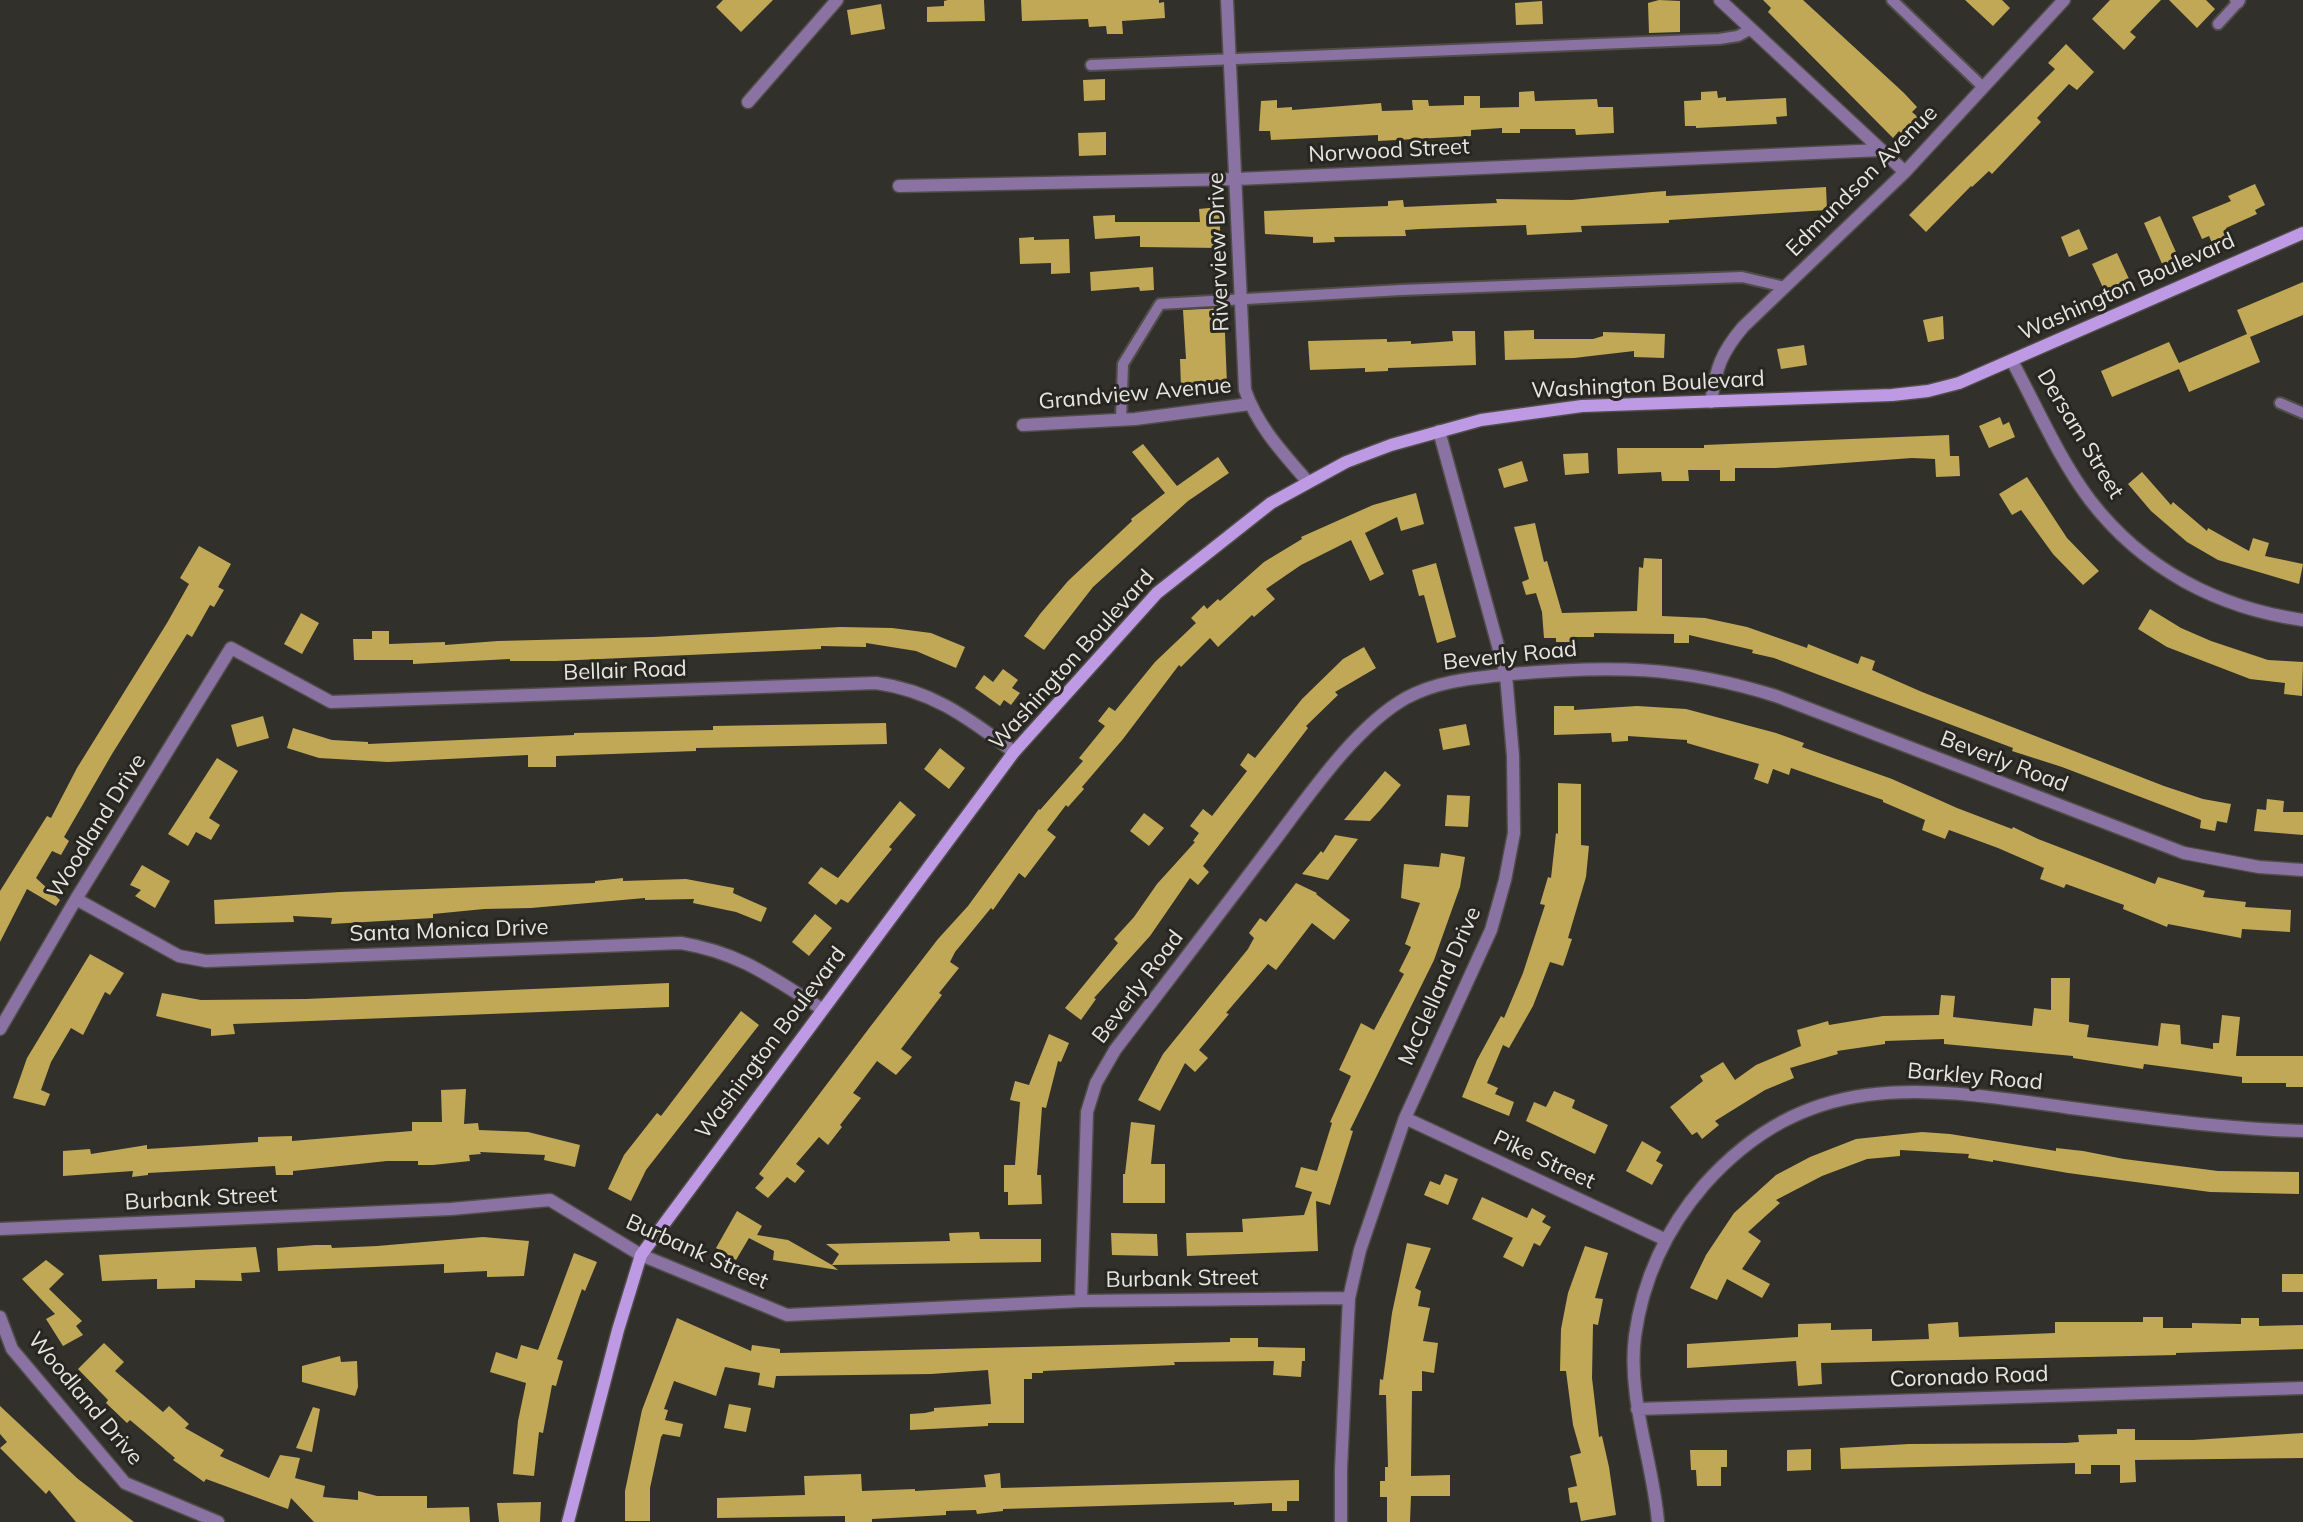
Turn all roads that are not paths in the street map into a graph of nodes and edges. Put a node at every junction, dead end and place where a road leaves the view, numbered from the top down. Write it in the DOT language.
graph roads {
  1 [pos="837,0"];
  2 [pos="1227,0"];
  3 [pos="1720,0"];
  4 [pos="1892,0"];
  5 [pos="2063,0"];
  6 [pos="2238,1"];
  7 [pos="2218,24"];
  8 [pos="1751,29"];
  9 [pos="1231,61"];
  10 [pos="1091,65"];
  11 [pos="1983,87"];
  12 [pos="748,102"];
  13 [pos="1881,150"];
  14 [pos="1905,172"];
  15 [pos="1237,179"];
  16 [pos="899,186"];
  17 [pos="2303,233"];
  18 [pos="1785,287"];
  19 [pos="1242,299"];
  20 [pos="2012,361"];
  21 [pos="1711,402"];
  22 [pos="2280,403"];
  23 [pos="1250,404"];
  24 [pos="2303,413"];
  25 [pos="1121,420"];
  26 [pos="1023,426"];
  27 [pos="1440,431"];
  28 [pos="1308,482"];
  29 [pos="2303,620"];
  30 [pos="231,648"];
  31 [pos="1506,675"];
  32 [pos="1014,752"];
  33 [pos="2303,870"];
  34 [pos="76,899"];
  35 [pos="822,1010"];
  36 [pos="0,1029"];
  37 [pos="1405,1118"];
  38 [pos="2303,1131"];
  39 [pos="0,1229"];
  40 [pos="1664,1239"];
  41 [pos="641,1255"];
  42 [pos="1349,1298"];
  43 [pos="1081,1301"];
  44 [pos="0,1317"];
  45 [pos="2303,1388"];
  46 [pos="1637,1408"];
  47 [pos="218,1522"];
  48 [pos="568,1522"];
  49 [pos="1341,1522"];
  50 [pos="1658,1522"];
  1 -- 12 [label="street"];
  2 -- 9 [label="street, Riverview Drive"];
  3 -- 8 [label="street"];
  4 -- 11 [label="lane"];
  5 -- 11 [label="street, Edmundson Avenue"];
  6 -- 7 [label="lane"];
  8 -- 9 [label="lane"];
  8 -- 13 [label="street"];
  9 -- 10 [label="lane"];
  9 -- 15 [label="street, Riverview Drive"];
  11 -- 14 [label="street, Edmundson Avenue"];
  13 -- 14 [label="street"];
  13 -- 15 [label="street, Norwood Street"];
  14 -- 18 [label="street, Edmundson Avenue"];
  15 -- 16 [label="street, Norwood Street"];
  15 -- 19 [label="street, Riverview Drive"];
  17 -- 20 [label="street, Washington Boulevard"];
  18 -- 19 [label="lane"];
  18 -- 21 [label="street, Edmundson Avenue"];
  19 -- 23 [label="street, Riverview Drive"];
  19 -- 25 [label="lane"];
  20 -- 21 [label="street, Washington Boulevard"];
  20 -- 29 [label="street, Dersam Street"];
  21 -- 27 [label="street, Washington Boulevard"];
  22 -- 24 [label="lane"];
  23 -- 25 [label="street, Grandview Avenue"];
  23 -- 28 [label="street, Riverview Drive"];
  25 -- 26 [label="street, Grandview Avenue"];
  27 -- 28 [label="street, Washington Boulevard"];
  27 -- 31 [label="street, McClelland Drive"];
  28 -- 32 [label="street, Washington Boulevard"];
  30 -- 32 [label="street, Bellair Road"];
  30 -- 34 [label="street, Woodland Drive"];
  31 -- 33 [label="street, Beverly Road"];
  31 -- 37 [label="street, McClelland Drive"];
  31 -- 43 [label="street, Beverly Road"];
  32 -- 35 [label="street, Washington Boulevard"];
  34 -- 35 [label="street, Santa Monica Drive"];
  34 -- 36 [label="street, Woodland Drive"];
  35 -- 41 [label="street, Washington Boulevard"];
  37 -- 40 [label="street, Pike Street"];
  37 -- 42 [label="street, McClelland Drive"];
  38 -- 40 [label="street, Barkley Road"];
  39 -- 41 [label="street, Burbank Street"];
  40 -- 46 [label="street, Barkley Road"];
  41 -- 43 [label="street, Burbank Street"];
  41 -- 48 [label="street, Washington Boulevard"];
  42 -- 43 [label="street, Burbank Street"];
  42 -- 49 [label="street, McClelland Drive"];
  44 -- 47 [label="street, Woodland Drive"];
  45 -- 46 [label="street, Coronado Road"];
  46 -- 50 [label="street, Barkley Road"];
}
